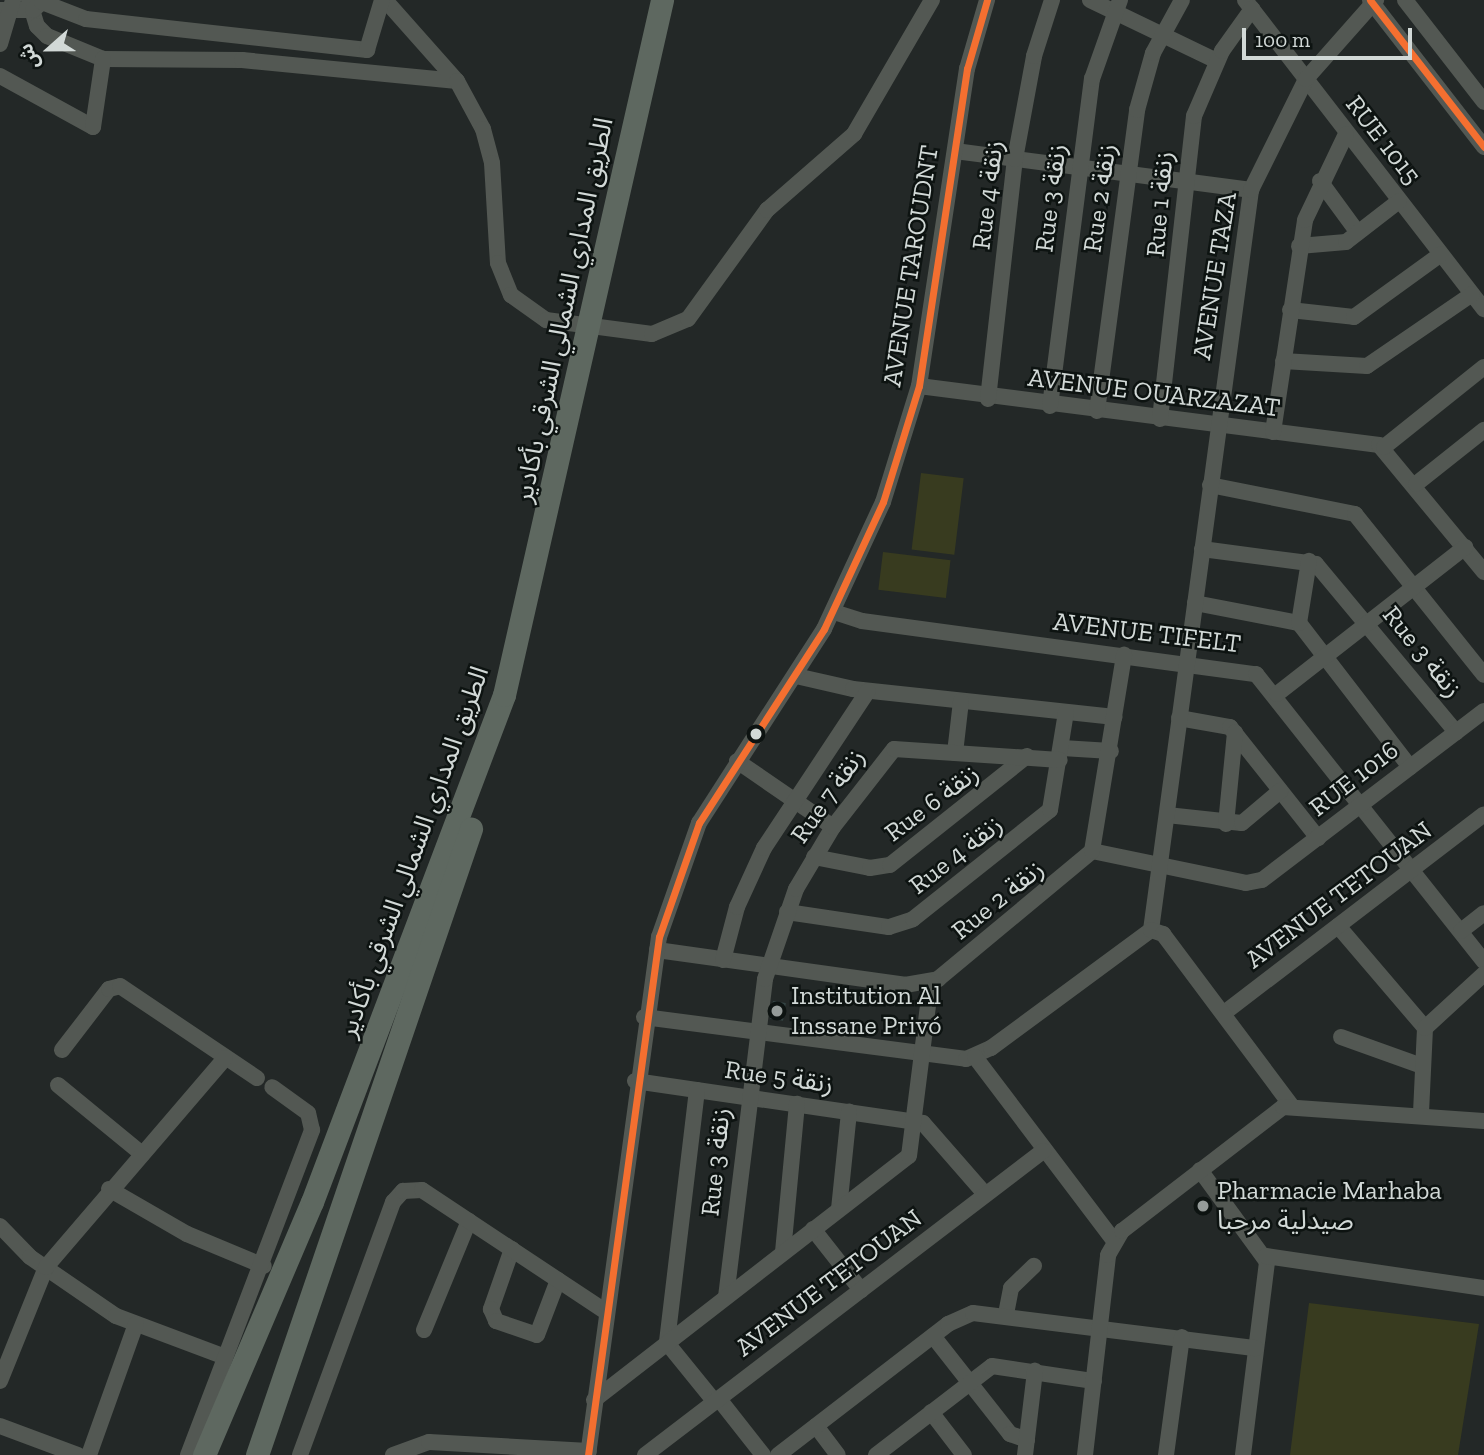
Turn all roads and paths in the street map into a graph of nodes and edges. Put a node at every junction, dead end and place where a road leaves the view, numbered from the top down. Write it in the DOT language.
graph roads {
  1 [pos="383,0"];
  2 [pos="662,0"];
  3 [pos="677,0"];
  4 [pos="932,0"];
  5 [pos="987,0"];
  6 [pos="1052,0"];
  7 [pos="1090,0"];
  8 [pos="1182,0"];
  9 [pos="1405,0"];
  10 [pos="1372,1"];
  11 [pos="37,3"];
  12 [pos="1249,5"];
  13 [pos="1117,6"];
  14 [pos="7,8"];
  15 [pos="1161,34"];
  16 [pos="0,44"];
  17 [pos="103,59"];
  18 [pos="1217,61"];
  19 [pos="0,76"];
  20 [pos="1306,79"];
  21 [pos="457,80"];
  22 [pos="1484,102"];
  23 [pos="1346,134"];
  24 [pos="1484,147"];
  25 [pos="955,151"];
  26 [pos="1015,159"];
  27 [pos="1079,169"];
  28 [pos="1126,174"];
  29 [pos="1189,180"];
  30 [pos="1320,181"];
  31 [pos="1251,190"];
  32 [pos="1399,201"];
  33 [pos="1358,233"];
  34 [pos="1299,246"];
  35 [pos="1441,254"];
  36 [pos="1472,294"];
  37 [pos="1484,309"];
  38 [pos="1290,310"];
  39 [pos="1283,360"];
  40 [pos="1484,367"];
  41 [pos="919,386"];
  42 [pos="988,399"];
  43 [pos="1050,406"];
  44 [pos="1097,411"];
  45 [pos="1160,419"];
  46 [pos="1219,425"];
  47 [pos="1484,430"];
  48 [pos="1273,432"];
  49 [pos="1384,447"];
  50 [pos="1416,484"];
  51 [pos="1210,485"];
  52 [pos="1465,547"];
  53 [pos="1202,550"];
  54 [pos="1310,561"];
  55 [pos="1482,564"];
  56 [pos="1414,587"];
  57 [pos="1195,603"];
  58 [pos="834,612"];
  59 [pos="1299,623"];
  60 [pos="1368,623"];
  61 [pos="1124,655"];
  62 [pos="1326,656"];
  63 [pos="1186,663"];
  64 [pos="1484,675"];
  65 [pos="796,676"];
  66 [pos="868,691"];
  67 [pos="1277,694"];
  68 [pos="961,701"];
  69 [pos="1484,710"];
  70 [pos="1066,712"];
  71 [pos="1115,717"];
  72 [pos="1179,718"];
  73 [pos="1235,732"];
  74 [pos="1456,732"];
  75 [pos="1111,751"];
  76 [pos="955,753"];
  77 [pos="1061,754"];
  78 [pos="1027,756"];
  79 [pos="737,761"];
  80 [pos="1410,767"];
  81 [pos="1280,791"];
  82 [pos="793,799"];
  83 [pos="1362,804"];
  84 [pos="1484,814"];
  85 [pos="1167,815"];
  86 [pos="1226,824"];
  87 [pos="833,827"];
  88 [pos="1318,838"];
  89 [pos="1092,851"];
  90 [pos="814,857"];
  91 [pos="1160,867"];
  92 [pos="1412,870"];
  93 [pos="787,912"];
  94 [pos="1484,913"];
  95 [pos="1338,926"];
  96 [pos="1151,930"];
  97 [pos="1461,931"];
  98 [pos="657,950"];
  99 [pos="723,960"];
  100 [pos="1484,962"];
  101 [pos="768,967"];
  102 [pos="1484,974"];
  103 [pos="932,982"];
  104 [pos="1224,1013"];
  105 [pos="644,1017"];
  106 [pos="1425,1028"];
  107 [pos="756,1032"];
  108 [pos="1341,1037"];
  109 [pos="62,1050"];
  110 [pos="925,1055"];
  111 [pos="975,1056"];
  112 [pos="225,1058"];
  113 [pos="1422,1066"];
  114 [pos="257,1078"];
  115 [pos="635,1081"];
  116 [pos="58,1086"];
  117 [pos="272,1087"];
  118 [pos="697,1090"];
  119 [pos="748,1098"];
  120 [pos="797,1104"];
  121 [pos="1291,1105"];
  122 [pos="849,1112"];
  123 [pos="1421,1113"];
  124 [pos="1484,1121"];
  125 [pos="916,1122"];
  126 [pos="1043,1151"];
  127 [pos="142,1154"];
  128 [pos="1200,1170"];
  129 [pos="109,1189"];
  130 [pos="985,1194"];
  131 [pos="839,1209"];
  132 [pos="469,1221"];
  133 [pos="0,1226"];
  134 [pos="813,1229"];
  135 [pos="1114,1241"];
  136 [pos="512,1250"];
  137 [pos="783,1252"];
  138 [pos="1266,1256"];
  139 [pos="264,1266"];
  140 [pos="1034,1266"];
  141 [pos="46,1267"];
  142 [pos="558,1280"];
  143 [pos="1484,1288"];
  144 [pos="861,1290"];
  145 [pos="726,1297"];
  146 [pos="606,1312"];
  147 [pos="1006,1314"];
  148 [pos="136,1324"];
  149 [pos="1100,1325"];
  150 [pos="424,1330"];
  151 [pos="933,1335"];
  152 [pos="1181,1337"];
  153 [pos="667,1343"];
  154 [pos="1256,1348"];
  155 [pos="225,1357"];
  156 [pos="1035,1371"];
  157 [pos="0,1381"];
  158 [pos="969,1381"];
  159 [pos="1094,1381"];
  160 [pos="594,1400"];
  161 [pos="717,1400"];
  162 [pos="931,1412"];
  163 [pos="0,1426"];
  164 [pos="816,1426"];
  165 [pos="1026,1447"];
  166 [pos="897,1449"];
  167 [pos="535,1451"];
  168 [pos="588,1453"];
  169 [pos="78,1455"];
  170 [pos="89,1455"];
  171 [pos="188,1455"];
  172 [pos="204,1455"];
  173 [pos="257,1455"];
  174 [pos="300,1455"];
  175 [pos="393,1455"];
  176 [pos="645,1455"];
  177 [pos="763,1455"];
  178 [pos="778,1455"];
  179 [pos="838,1455"];
  180 [pos="876,1455"];
  181 [pos="964,1455"];
  182 [pos="1085,1455"];
  183 [pos="1166,1455"];
  184 [pos="1243,1455"];
  1 -- 11 [label="street"];
  1 -- 21 [label="street"];
  2 -- 172 [label="highway, الطريق المداري الشمالي الشرقي بأكادير"];
  3 -- 173 [label="highway, الطريق المداري الشمالي الشرقي بأكادير"];
  4 -- 21 [label="street"];
  5 -- 25 [label="street, AVENUE TAROUDNT"];
  6 -- 26 [label="street, Rue 4 زنقة"];
  7 -- 13 [label="street"];
  8 -- 15 [label="street, Rue 2 زنقة"];
  9 -- 22 [label="street"];
  10 -- 20 [label="street, AVENUE TAZA"];
  10 -- 24 [label="street"];
  11 -- 14 [label="street"];
  11 -- 17 [label="street"];
  12 -- 18 [label="street, Rue 1 زنقة"];
  12 -- 20 [label="street, RUE 1015"];
  13 -- 15 [label="street"];
  13 -- 27 [label="street, Rue 3 زنقة"];
  14 -- 16 [label="street"];
  15 -- 18 [label="street"];
  15 -- 28 [label="street, Rue 2 زنقة"];
  17 -- 19 [label="street"];
  17 -- 21 [label="street"];
  18 -- 29 [label="street, Rue 1 زنقة"];
  20 -- 23 [label="street, RUE 1015"];
  20 -- 31 [label="street, AVENUE TAZA"];
  23 -- 30 [label="street"];
  23 -- 32 [label="street, RUE 1015"];
  25 -- 26 [label="street"];
  25 -- 41 [label="street, AVENUE TAROUDNT"];
  26 -- 27 [label="street"];
  26 -- 42 [label="street, Rue 4 زنقة"];
  27 -- 28 [label="street"];
  27 -- 43 [label="street, Rue 3 زنقة"];
  28 -- 29 [label="street"];
  28 -- 44 [label="street, Rue 2 زنقة"];
  29 -- 31 [label="street"];
  29 -- 45 [label="street, Rue 1 زنقة"];
  30 -- 33 [label="street"];
  30 -- 34 [label="street"];
  31 -- 46 [label="street, AVENUE TAZA"];
  32 -- 33 [label="street"];
  32 -- 35 [label="street, RUE 1015"];
  33 -- 34 [label="street"];
  34 -- 38 [label="street"];
  35 -- 36 [label="street, RUE 1015"];
  35 -- 38 [label="street"];
  36 -- 37 [label="street, RUE 1015"];
  36 -- 39 [label="street"];
  38 -- 39 [label="street"];
  39 -- 48 [label="street"];
  40 -- 49 [label="street"];
  41 -- 42 [label="street, AVENUE OUARZAZAT"];
  41 -- 58 [label="street, AVENUE TAROUDNT"];
  42 -- 43 [label="street, AVENUE OUARZAZAT"];
  43 -- 44 [label="street, AVENUE OUARZAZAT"];
  44 -- 45 [label="street, AVENUE OUARZAZAT"];
  45 -- 46 [label="street, AVENUE OUARZAZAT"];
  46 -- 48 [label="street, AVENUE OUARZAZAT"];
  46 -- 51 [label="street, AVENUE TAZA"];
  47 -- 50 [label="street"];
  48 -- 49 [label="street, AVENUE OUARZAZAT"];
  49 -- 50 [label="street"];
  50 -- 52 [label="street"];
  51 -- 53 [label="street, AVENUE TAZA"];
  51 -- 56 [label="street"];
  52 -- 55 [label="street"];
  52 -- 56 [label="street"];
  53 -- 54 [label="street"];
  53 -- 57 [label="street, AVENUE TAZA"];
  54 -- 59 [label="street"];
  54 -- 60 [label="street, Rue 3 زنقة"];
  56 -- 60 [label="street"];
  56 -- 64 [label="street"];
  57 -- 59 [label="street"];
  57 -- 63 [label="street, AVENUE TAZA"];
  58 -- 61 [label="street, AVENUE TIFELT"];
  58 -- 65 [label="street, AVENUE TAROUDNT"];
  59 -- 62 [label="street"];
  60 -- 62 [label="street"];
  60 -- 74 [label="street, Rue 3 زنقة"];
  61 -- 63 [label="street, AVENUE TIFELT"];
  61 -- 71 [label="street"];
  62 -- 67 [label="street"];
  62 -- 80 [label="street"];
  63 -- 67 [label="street, AVENUE TIFELT"];
  63 -- 72 [label="street, AVENUE TAZA"];
  65 -- 66 [label="street"];
  65 -- 79 [label="street, AVENUE TAROUDNT"];
  66 -- 68 [label="street"];
  66 -- 82 [label="street"];
  67 -- 83 [label="street, AVENUE TIFELT"];
  68 -- 70 [label="street"];
  68 -- 76 [label="street"];
  69 -- 74 [label="street, RUE 1016"];
  70 -- 71 [label="street"];
  70 -- 77 [label="street, Rue 4 زنقة"];
  71 -- 75 [label="street"];
  72 -- 73 [label="street"];
  72 -- 85 [label="street, AVENUE TAZA"];
  73 -- 81 [label="street"];
  73 -- 86 [label="street"];
  74 -- 80 [label="street, RUE 1016"];
  75 -- 77 [label="street, Rue 7 زنقة"];
  75 -- 89 [label="street"];
  76 -- 78 [label="street, Rue 7 زنقة"];
  76 -- 87 [label="street, Rue 7 زنقة"];
  77 -- 78 [label="street, Rue 7 زنقة"];
  77 -- 93 [label="street, Rue 4 زنقة"];
  78 -- 90 [label="street, Rue 6 زنقة"];
  79 -- 82 [label="street"];
  79 -- 98 [label="street, AVENUE TAROUDNT"];
  80 -- 83 [label="street, RUE 1016"];
  81 -- 86 [label="street"];
  81 -- 88 [label="street"];
  82 -- 87 [label="street"];
  82 -- 99 [label="street"];
  83 -- 88 [label="street, RUE 1016"];
  83 -- 92 [label="street, AVENUE TIFELT"];
  84 -- 92 [label="street, AVENUE TETOUAN"];
  85 -- 86 [label="street"];
  85 -- 91 [label="street, AVENUE TAZA"];
  87 -- 90 [label="street, Rue 7 زنقة"];
  88 -- 91 [label="street, RUE 1016"];
  89 -- 91 [label="street"];
  89 -- 103 [label="street, Rue 2 زنقة"];
  90 -- 93 [label="street, Rue 7 زنقة"];
  91 -- 96 [label="street, AVENUE TAZA"];
  92 -- 95 [label="street, AVENUE TETOUAN"];
  92 -- 97 [label="street, AVENUE TIFELT"];
  93 -- 101 [label="street, Rue 7 زنقة"];
  94 -- 97 [label="street"];
  95 -- 104 [label="street, AVENUE TETOUAN"];
  95 -- 106 [label="street"];
  96 -- 104 [label="street"];
  96 -- 111 [label="street"];
  97 -- 100 [label="street, AVENUE TIFELT"];
  98 -- 99 [label="street"];
  98 -- 105 [label="street, AVENUE TAROUDNT"];
  99 -- 101 [label="street"];
  101 -- 103 [label="street"];
  101 -- 107 [label="street, Rue 7 زنقة"];
  102 -- 106 [label="street"];
  103 -- 110 [label="street"];
  104 -- 121 [label="street"];
  105 -- 107 [label="street"];
  105 -- 115 [label="street, AVENUE TAROUDNT"];
  106 -- 113 [label="street"];
  107 -- 110 [label="street"];
  107 -- 119 [label="street, Rue 3 زنقة"];
  108 -- 113 [label="street"];
  109 -- 112 [label="street"];
  110 -- 111 [label="street"];
  110 -- 125 [label="street"];
  111 -- 126 [label="street"];
  112 -- 114 [label="street"];
  112 -- 127 [label="street"];
  113 -- 123 [label="street"];
  115 -- 118 [label="street, Rue 5 زنقة"];
  115 -- 146 [label="street, AVENUE TAROUDNT"];
  116 -- 127 [label="street"];
  117 -- 139 [label="street"];
  118 -- 119 [label="street, Rue 5 زنقة"];
  118 -- 153 [label="street"];
  119 -- 120 [label="street, Rue 5 زنقة"];
  119 -- 145 [label="street, Rue 3 زنقة"];
  120 -- 122 [label="street, Rue 5 زنقة"];
  120 -- 137 [label="street"];
  121 -- 123 [label="street"];
  121 -- 128 [label="street"];
  122 -- 125 [label="street, Rue 5 زنقة"];
  122 -- 131 [label="street"];
  123 -- 124 [label="street"];
  125 -- 130 [label="street"];
  125 -- 131 [label="street"];
  126 -- 130 [label="street, AVENUE TETOUAN"];
  126 -- 135 [label="street"];
  127 -- 129 [label="street"];
  128 -- 135 [label="street"];
  128 -- 138 [label="street"];
  129 -- 139 [label="street"];
  129 -- 141 [label="street"];
  130 -- 144 [label="street, AVENUE TETOUAN"];
  131 -- 134 [label="street"];
  132 -- 136 [label="street"];
  132 -- 150 [label="street"];
  132 -- 174 [label="street"];
  133 -- 141 [label="street"];
  134 -- 137 [label="street"];
  134 -- 144 [label="street"];
  135 -- 149 [label="street"];
  136 -- 142 [label="street"];
  136 -- 142 [label="street"];
  137 -- 145 [label="street"];
  138 -- 143 [label="street"];
  138 -- 154 [label="street"];
  139 -- 155 [label="street"];
  140 -- 147 [label="street"];
  141 -- 148 [label="street"];
  141 -- 157 [label="street"];
  142 -- 146 [label="street"];
  144 -- 161 [label="street, AVENUE TETOUAN"];
  145 -- 153 [label="street"];
  146 -- 160 [label="street, AVENUE TAROUDNT"];
  147 -- 149 [label="street"];
  147 -- 151 [label="street"];
  148 -- 155 [label="street"];
  148 -- 170 [label="street"];
  149 -- 152 [label="street"];
  149 -- 159 [label="street"];
  151 -- 158 [label="street"];
  151 -- 164 [label="street"];
  152 -- 154 [label="street"];
  152 -- 183 [label="street"];
  153 -- 160 [label="street"];
  153 -- 161 [label="street"];
  154 -- 184 [label="street"];
  155 -- 171 [label="street"];
  156 -- 158 [label="street"];
  156 -- 159 [label="street"];
  156 -- 165 [label="street"];
  158 -- 162 [label="street"];
  158 -- 165 [label="street"];
  159 -- 182 [label="street"];
  160 -- 168 [label="street, AVENUE TAROUDNT"];
  161 -- 176 [label="street, AVENUE TETOUAN"];
  161 -- 177 [label="street"];
  162 -- 166 [label="street"];
  162 -- 181 [label="street"];
  163 -- 169 [label="street"];
  164 -- 178 [label="street"];
  164 -- 179 [label="street"];
  166 -- 180 [label="street"];
  167 -- 168 [label="street"];
  167 -- 175 [label="street"];
}
